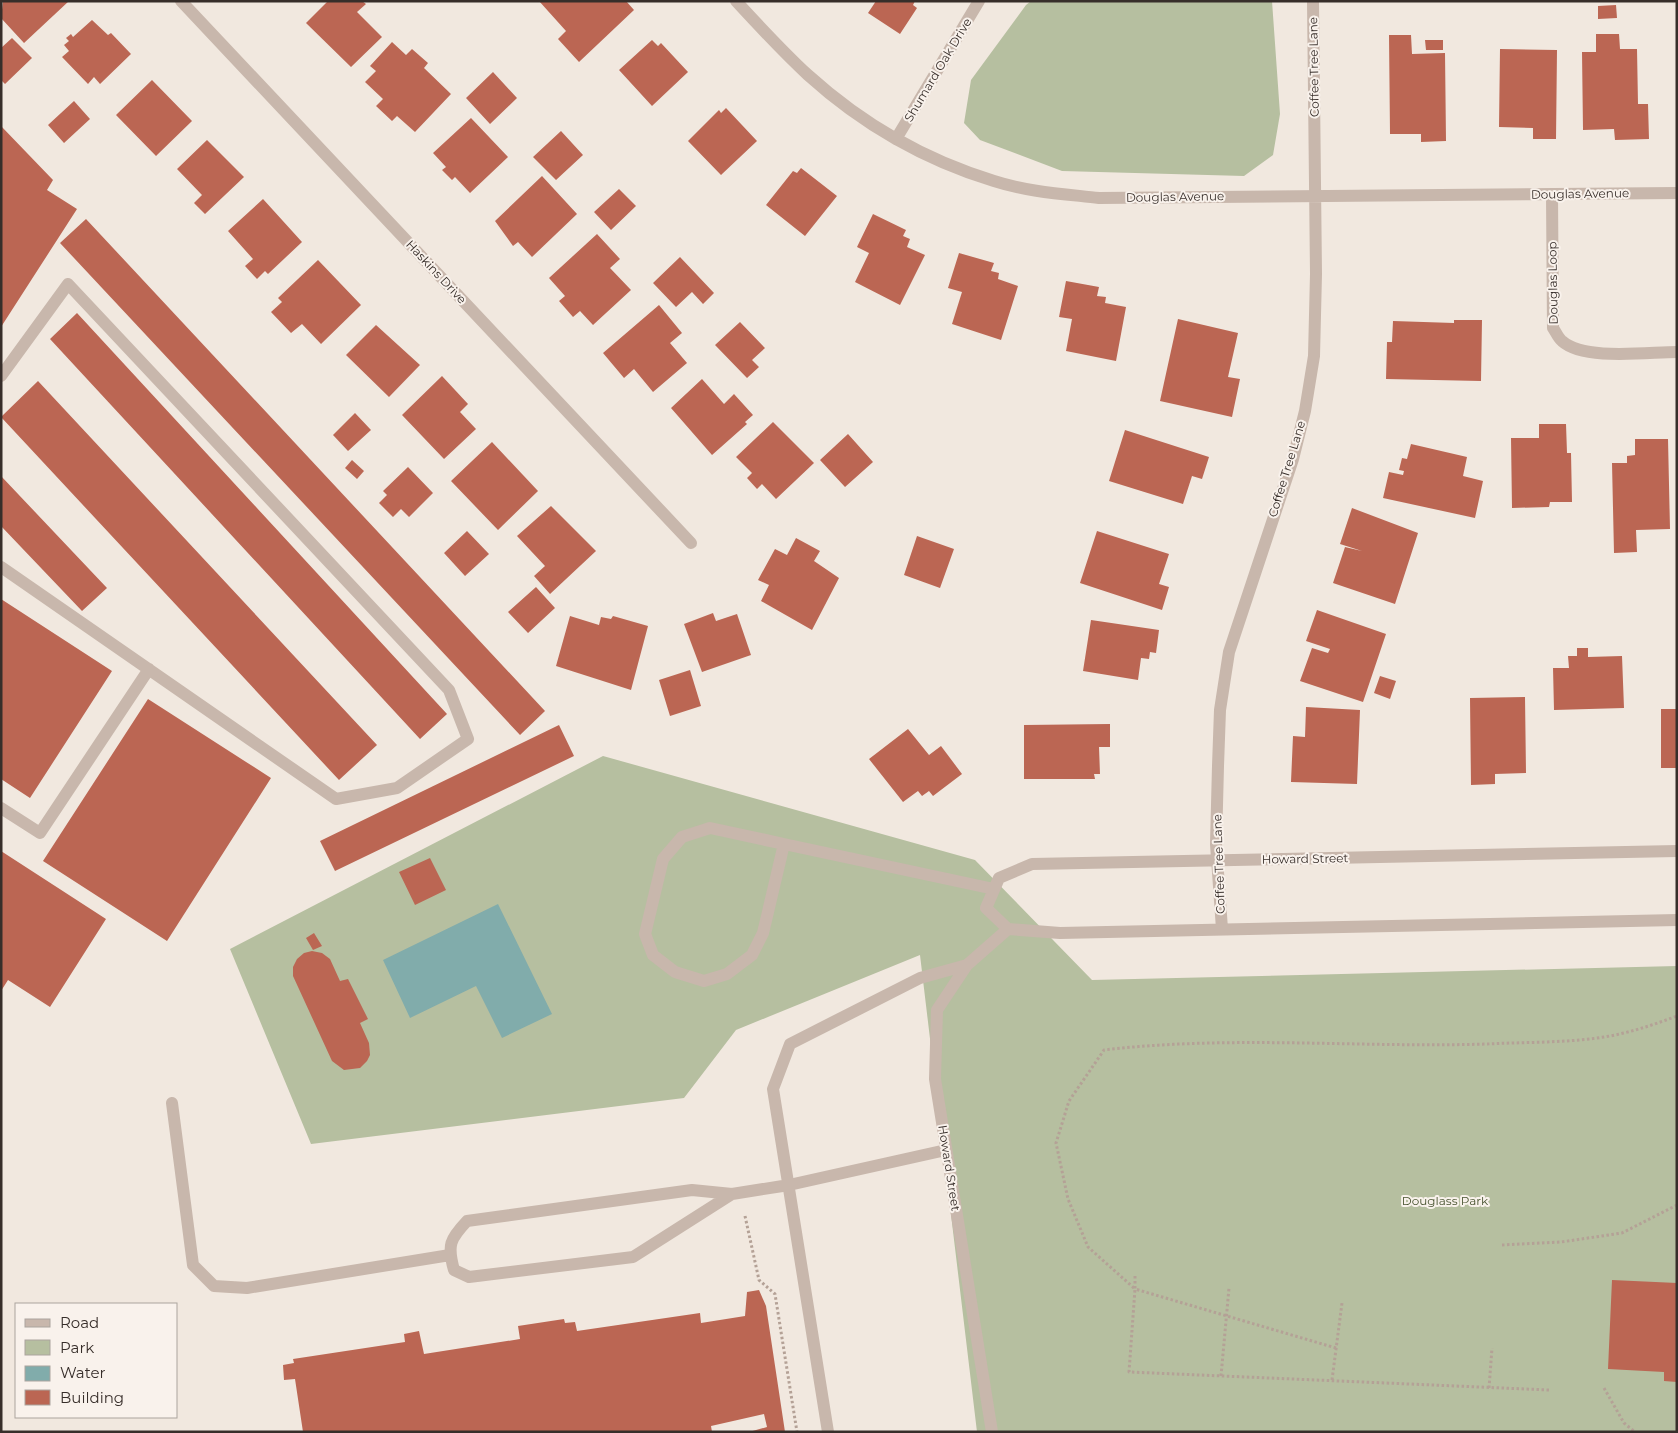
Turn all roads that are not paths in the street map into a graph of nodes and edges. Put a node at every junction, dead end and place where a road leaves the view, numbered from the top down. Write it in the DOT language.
graph roads {
  1 [pos="182,1"];
  2 [pos="736,1"];
  3 [pos="979,1"];
  4 [pos="1313,1"];
  5 [pos="896,139"];
  6 [pos="1677,193"];
  7 [pos="1552,194"];
  8 [pos="1315,196"];
  9 [pos="1677,352"];
  10 [pos="1,376"];
  11 [pos="691,543"];
  12 [pos="1,567"];
  13 [pos="149,669"];
  14 [pos="1,808"];
  15 [pos="784,844"];
  16 [pos="1677,851"];
  17 [pos="1218,861"];
  18 [pos="994,890"];
  19 [pos="1677,920"];
  20 [pos="1008,929"];
  21 [pos="1222,930"];
  22 [pos="967,966"];
  23 [pos="172,1103"];
  24 [pos="946,1150"];
  25 [pos="788,1184"];
  26 [pos="732,1194"];
  27 [pos="450,1255"];
  28 [pos="828,1432"];
  29 [pos="992,1432"];
  1 -- 11 [label="street, Haskins Drive"];
  2 -- 5 [label="street, Douglas Avenue"];
  3 -- 5 [label="street, Shumard Oak Drive"];
  4 -- 8 [label="street, Coffee Tree Lane"];
  5 -- 8 [label="street, Douglas Avenue"];
  6 -- 7 [label="street, Douglas Avenue"];
  7 -- 8 [label="street, Douglas Avenue"];
  7 -- 9 [label="street, Douglas Loop"];
  8 -- 17 [label="street, Coffee Tree Lane"];
  10 -- 13 [label="street"];
  12 -- 13 [label="street"];
  13 -- 14 [label="street"];
  15 -- 15 [label="street"];
  15 -- 18 [label="street"];
  16 -- 17 [label="street, Howard Street"];
  17 -- 18 [label="street, Howard Street"];
  17 -- 21 [label="street, Coffee Tree Lane"];
  18 -- 20 [label="street"];
  19 -- 21 [label="street"];
  20 -- 21 [label="street"];
  20 -- 22 [label="street, Howard Street"];
  22 -- 24 [label="street, Howard Street"];
  22 -- 25 [label="street"];
  23 -- 27 [label="street"];
  24 -- 25 [label="street"];
  24 -- 29 [label="street, Howard Street"];
  25 -- 26 [label="street"];
  25 -- 28 [label="street"];
  26 -- 27 [label="street"];
  26 -- 27 [label="street"];
}
